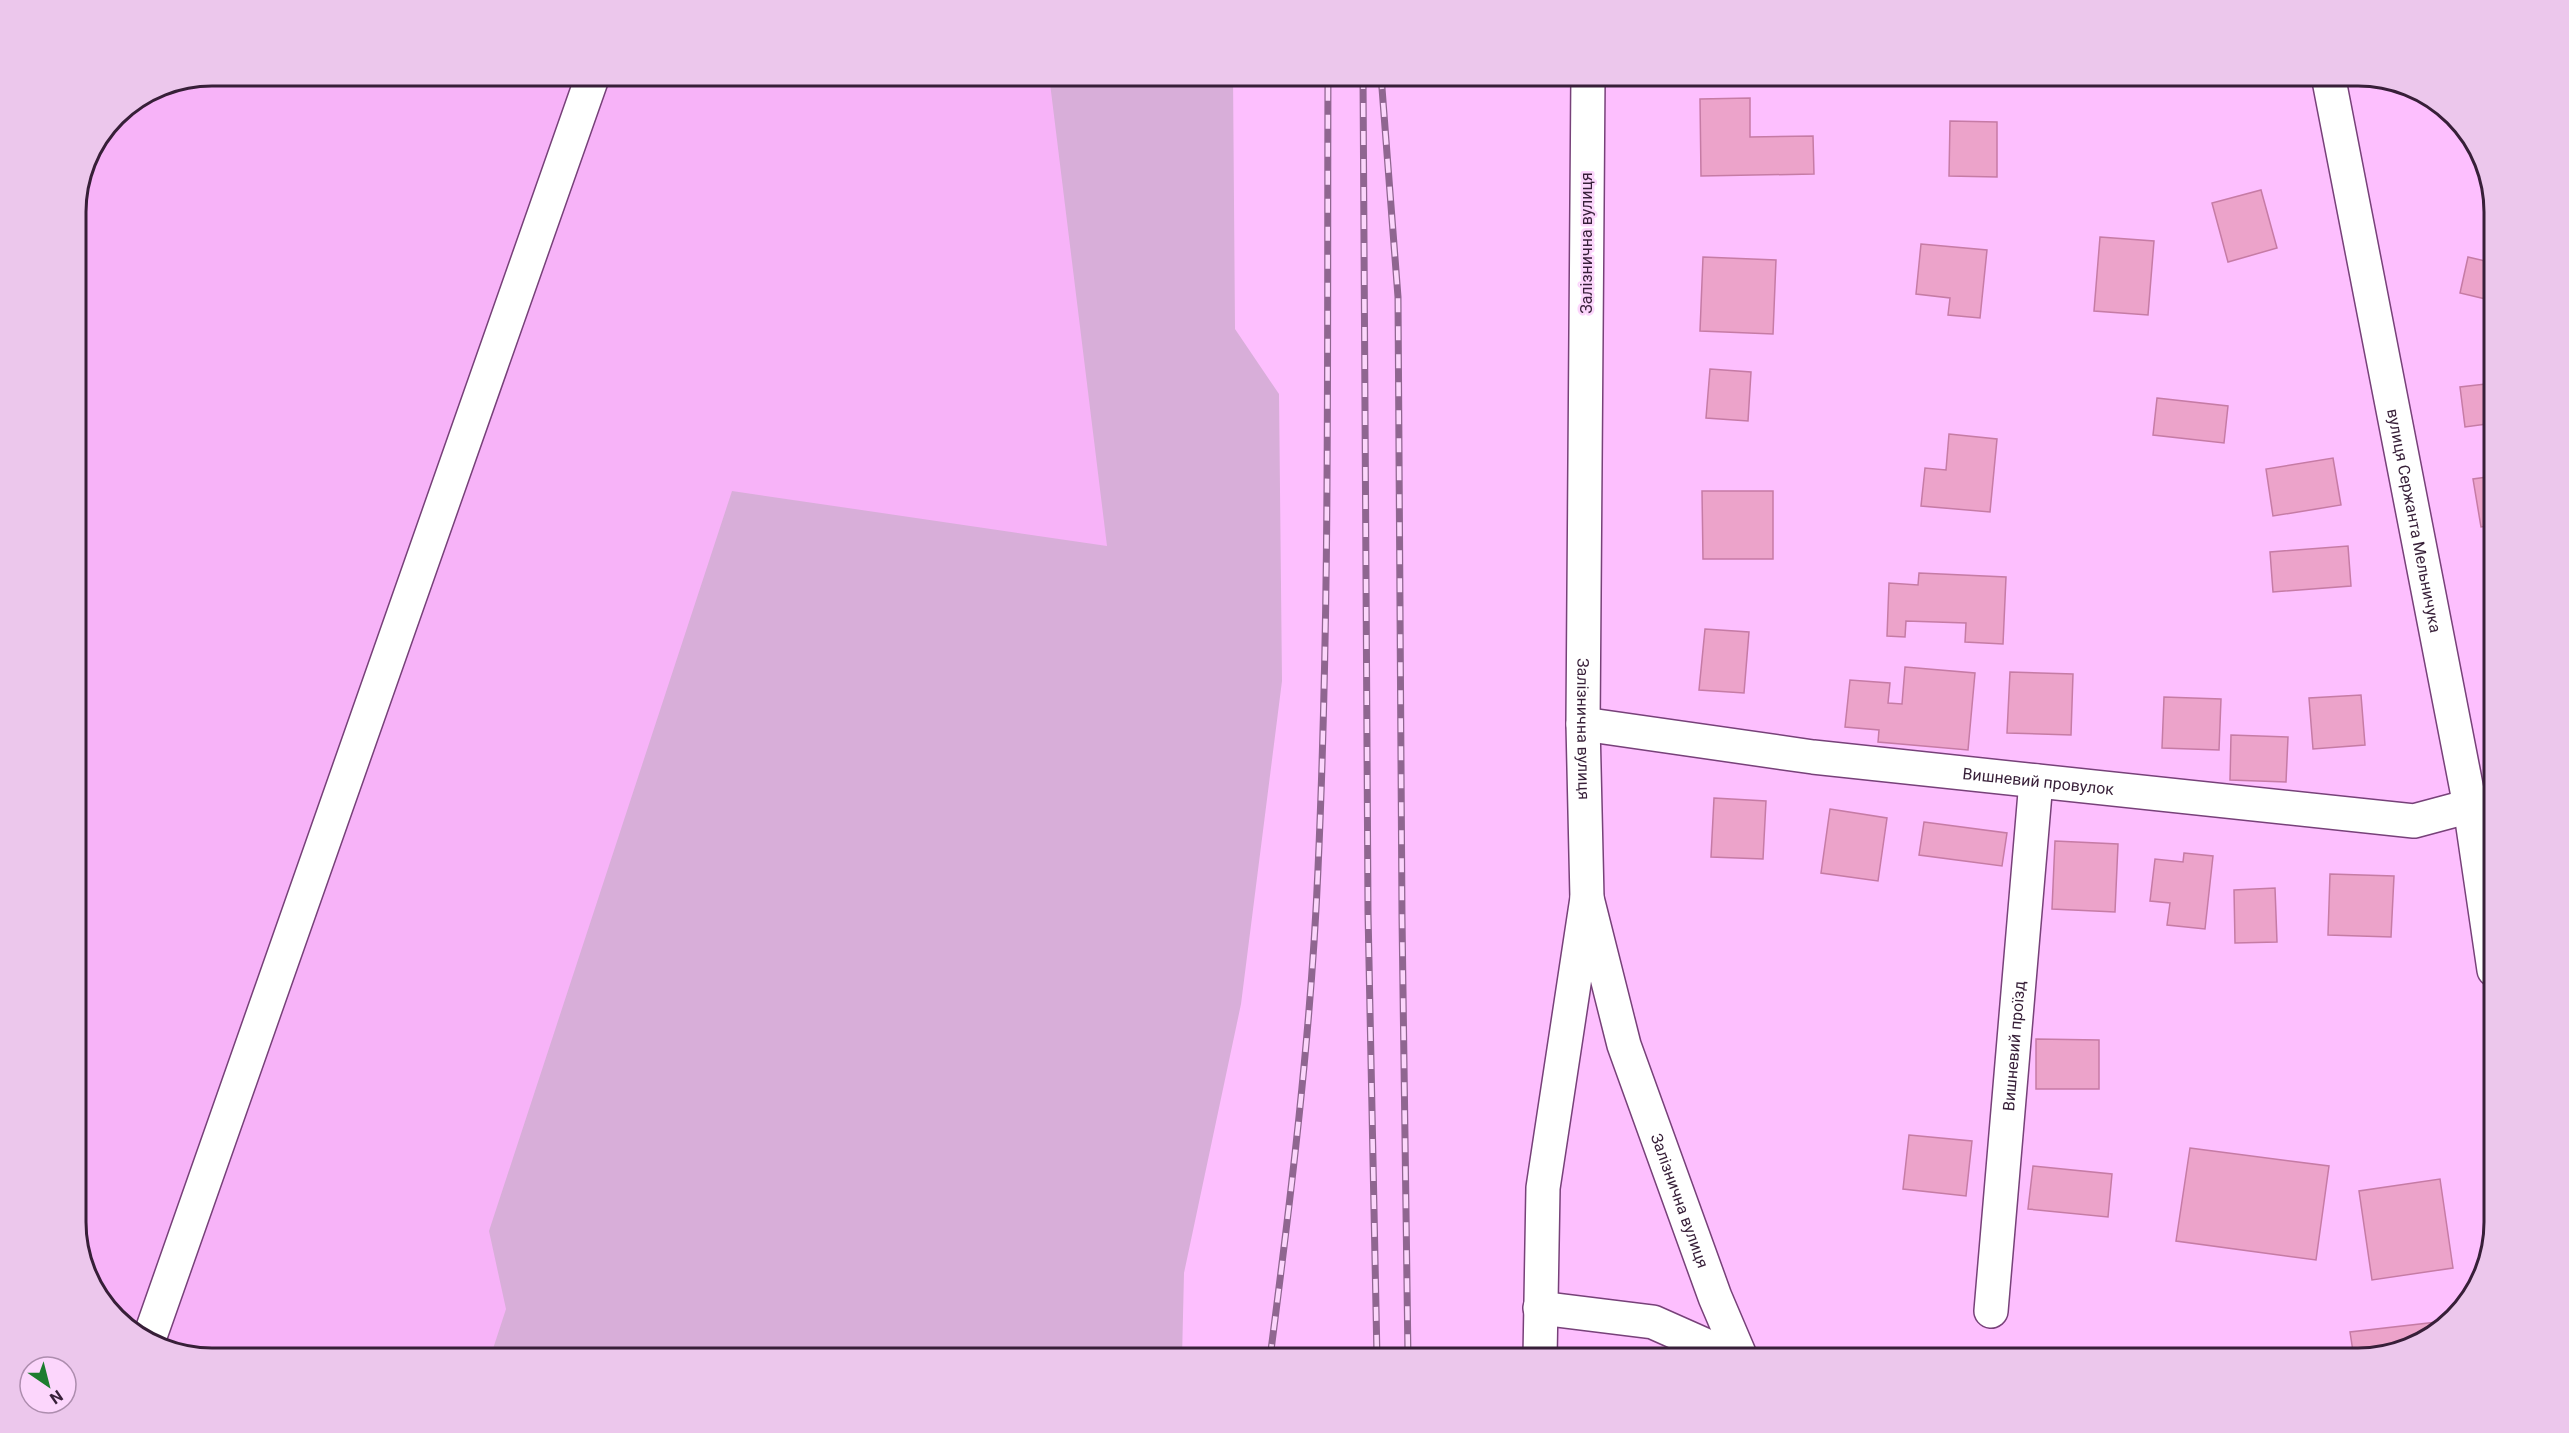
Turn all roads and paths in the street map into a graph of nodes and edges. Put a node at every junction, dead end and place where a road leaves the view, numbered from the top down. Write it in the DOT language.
graph roads {
  1 [pos="589,85"];
  2 [pos="1588,85"];
  3 [pos="2330,85"];
  4 [pos="1583,724"];
  5 [pos="2036,781"];
  6 [pos="2482,808"];
  7 [pos="2484,830"];
  8 [pos="1587,898"];
  9 [pos="1540,1308"];
  10 [pos="1991,1311"];
  11 [pos="152,1332"];
  12 [pos="1540,1348"];
  13 [pos="1712,1348"];
  14 [pos="1737,1348"];
  1 -- 11 [label="street"];
  2 -- 4 [label="street, Залізнична вулиця"];
  3 -- 6 [label="street, вулиця Сержанта Мельничука"];
  4 -- 5 [label="street, Вишневий провулок"];
  4 -- 8 [label="street, Залізнична вулиця"];
  5 -- 6 [label="street, Вишневий провулок"];
  5 -- 10 [label="street, Вишневий проїзд"];
  6 -- 7 [label="street, вулиця Сержанта Мельничука"];
  8 -- 9 [label="street"];
  8 -- 14 [label="street, Залізнична вулиця"];
  9 -- 12 [label="street"];
  9 -- 13 [label="street"];
}
